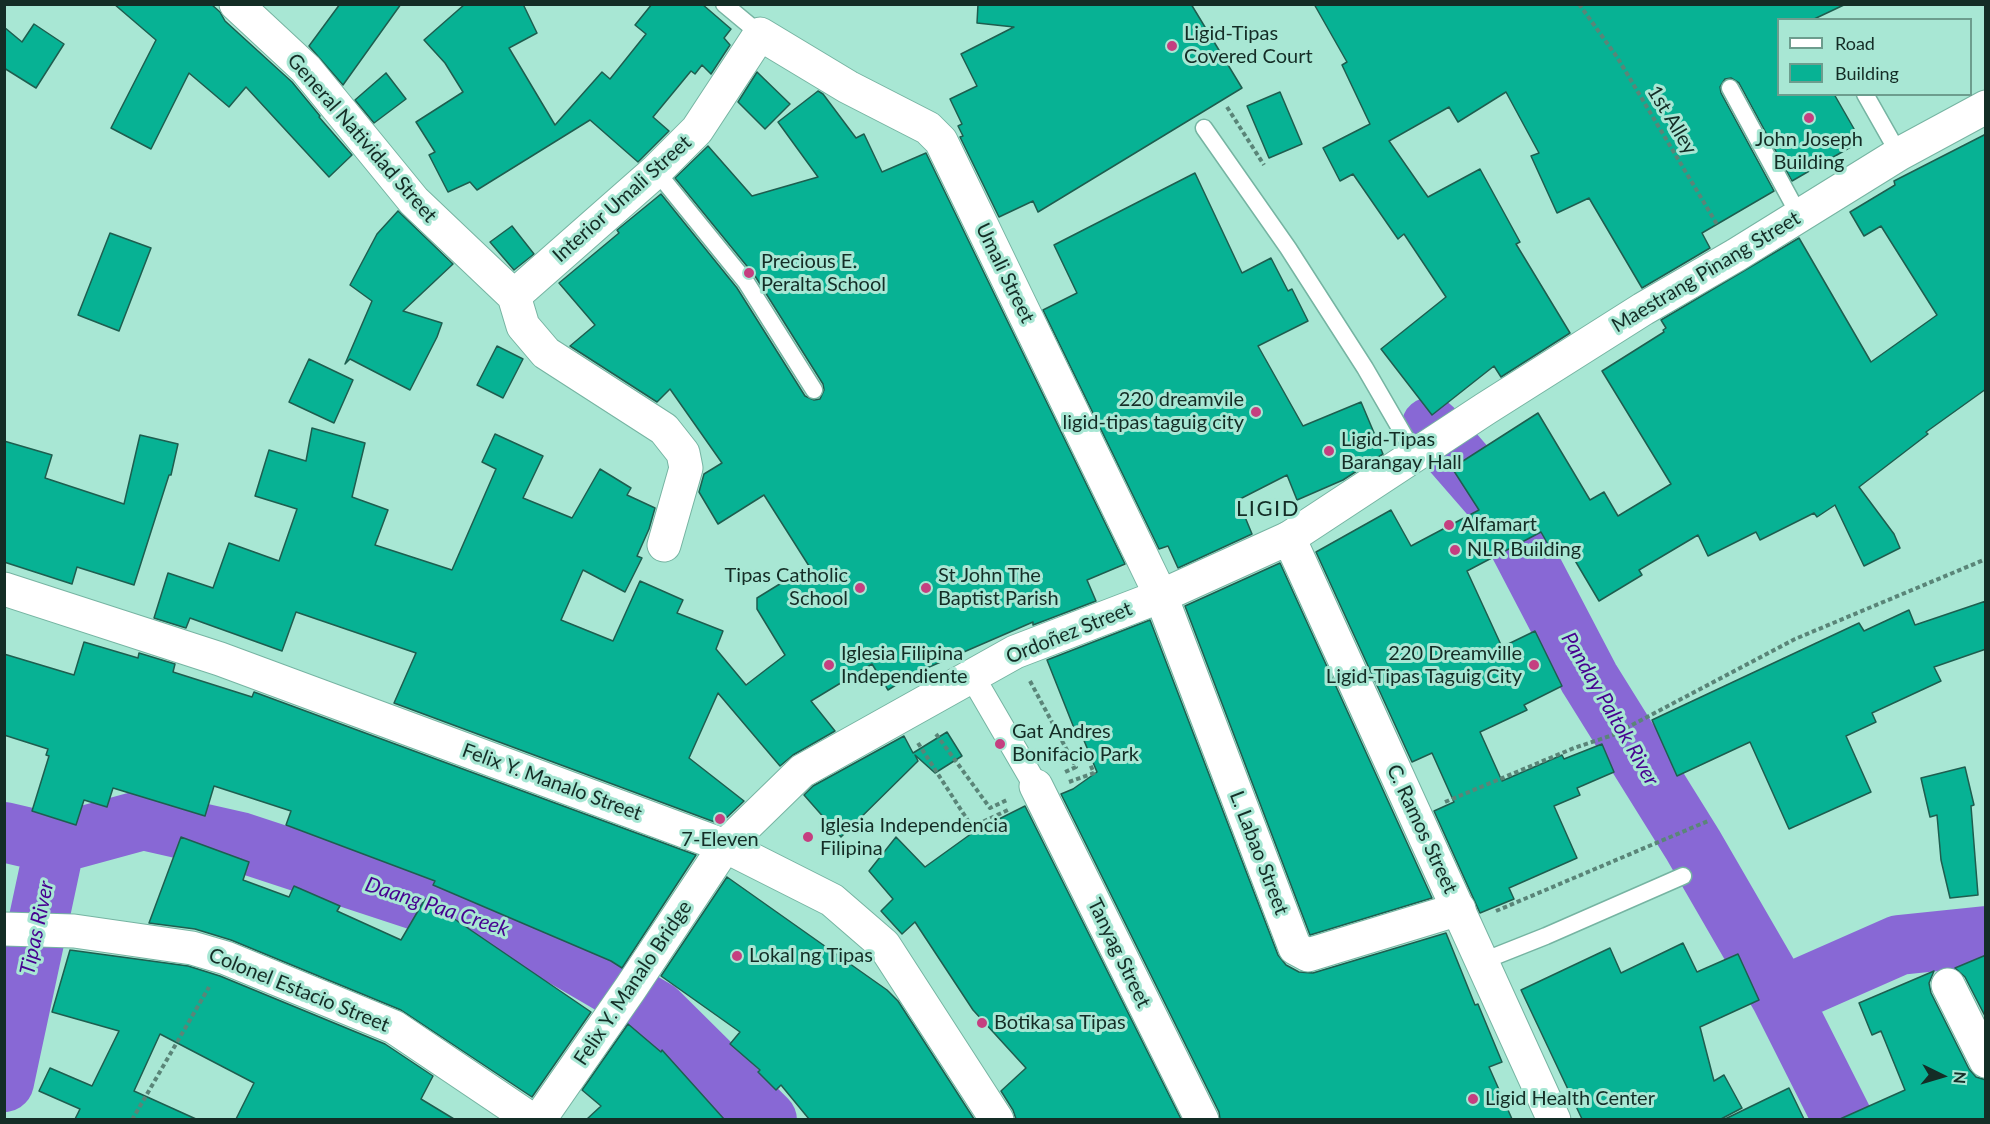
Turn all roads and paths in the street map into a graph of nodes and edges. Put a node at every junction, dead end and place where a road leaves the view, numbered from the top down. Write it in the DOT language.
graph roads {
  1 [pos="236,4"];
  2 [pos="724,4"];
  3 [pos="1579,4"];
  4 [pos="760,34"];
  5 [pos="1730,88"];
  6 [pos="1866,96"];
  7 [pos="1986,107"];
  8 [pos="1204,128"];
  9 [pos="1899,154"];
  10 [pos="656,171"];
  11 [pos="1799,215"];
  12 [pos="1736,255"];
  13 [pos="514,296"];
  14 [pos="814,390"];
  15 [pos="1424,451"];
  16 [pos="1289,538"];
  17 [pos="664,545"];
  18 [pos="1986,559"];
  19 [pos="4,589"];
  20 [pos="1161,596"];
  21 [pos="1015,652"];
  22 [pos="972,676"];
  23 [pos="909,711"];
  24 [pos="1038,790"];
  25 [pos="1416,815"];
  26 [pos="1708,821"];
  27 [pos="725,846"];
  28 [pos="1683,876"];
  29 [pos="1463,917"];
  30 [pos="12,930"];
  31 [pos="226,958"];
  32 [pos="1483,961"];
  33 [pos="1948,985"];
  34 [pos="1986,1061"];
  35 [pos="132,1119"];
  36 [pos="532,1119"];
  37 [pos="540,1119"];
  38 [pos="997,1119"];
  39 [pos="1202,1119"];
  40 [pos="1554,1119"];
  1 -- 13 [label="street, General Natividad Street"];
  2 -- 4 [label="lane"];
  3 -- 12 [label="path, 1st Alley"];
  4 -- 10 [label="street, Interior Umali Street"];
  4 -- 20 [label="street, Umali Street"];
  5 -- 11 [label="lane"];
  6 -- 9 [label="lane"];
  7 -- 9 [label="street, Maestrang Pinang Street"];
  8 -- 15 [label="lane"];
  9 -- 11 [label="street, Maestrang Pinang Street"];
  10 -- 13 [label="street, Interior Umali Street"];
  10 -- 14 [label="lane"];
  11 -- 12 [label="street, Maestrang Pinang Street"];
  12 -- 15 [label="street, Maestrang Pinang Street"];
  13 -- 17 [label="street"];
  15 -- 16 [label="street, Ordoñez Street"];
  16 -- 20 [label="street, Ordoñez Street"];
  16 -- 25 [label="street, C. Ramos Street"];
  18 -- 25 [label="path"];
  19 -- 27 [label="street, Felix Y. Manalo Street"];
  20 -- 21 [label="street, Ordoñez Street"];
  20 -- 29 [label="street, L. Labao Street"];
  21 -- 22 [label="street, Ordoñez Street"];
  21 -- 24 [label="path"];
  22 -- 23 [label="street, Ordoñez Street"];
  22 -- 24 [label="street"];
  23 -- 24 [label="path"];
  23 -- 24 [label="path"];
  23 -- 27 [label="street, Ordoñez Street"];
  24 -- 39 [label="street, Tanyag Street"];
  25 -- 29 [label="street, C. Ramos Street"];
  26 -- 29 [label="path"];
  27 -- 37 [label="street, Felix Y. Manalo Bridge"];
  27 -- 38 [label="street, Felix Y. Manalo Street"];
  28 -- 32 [label="lane"];
  29 -- 32 [label="street, C. Ramos Street"];
  30 -- 31 [label="street, Colonel Estacio Street"];
  31 -- 35 [label="path"];
  31 -- 36 [label="street, Colonel Estacio Street"];
  32 -- 40 [label="street, C. Ramos Street"];
  33 -- 34 [label="street"];
}
